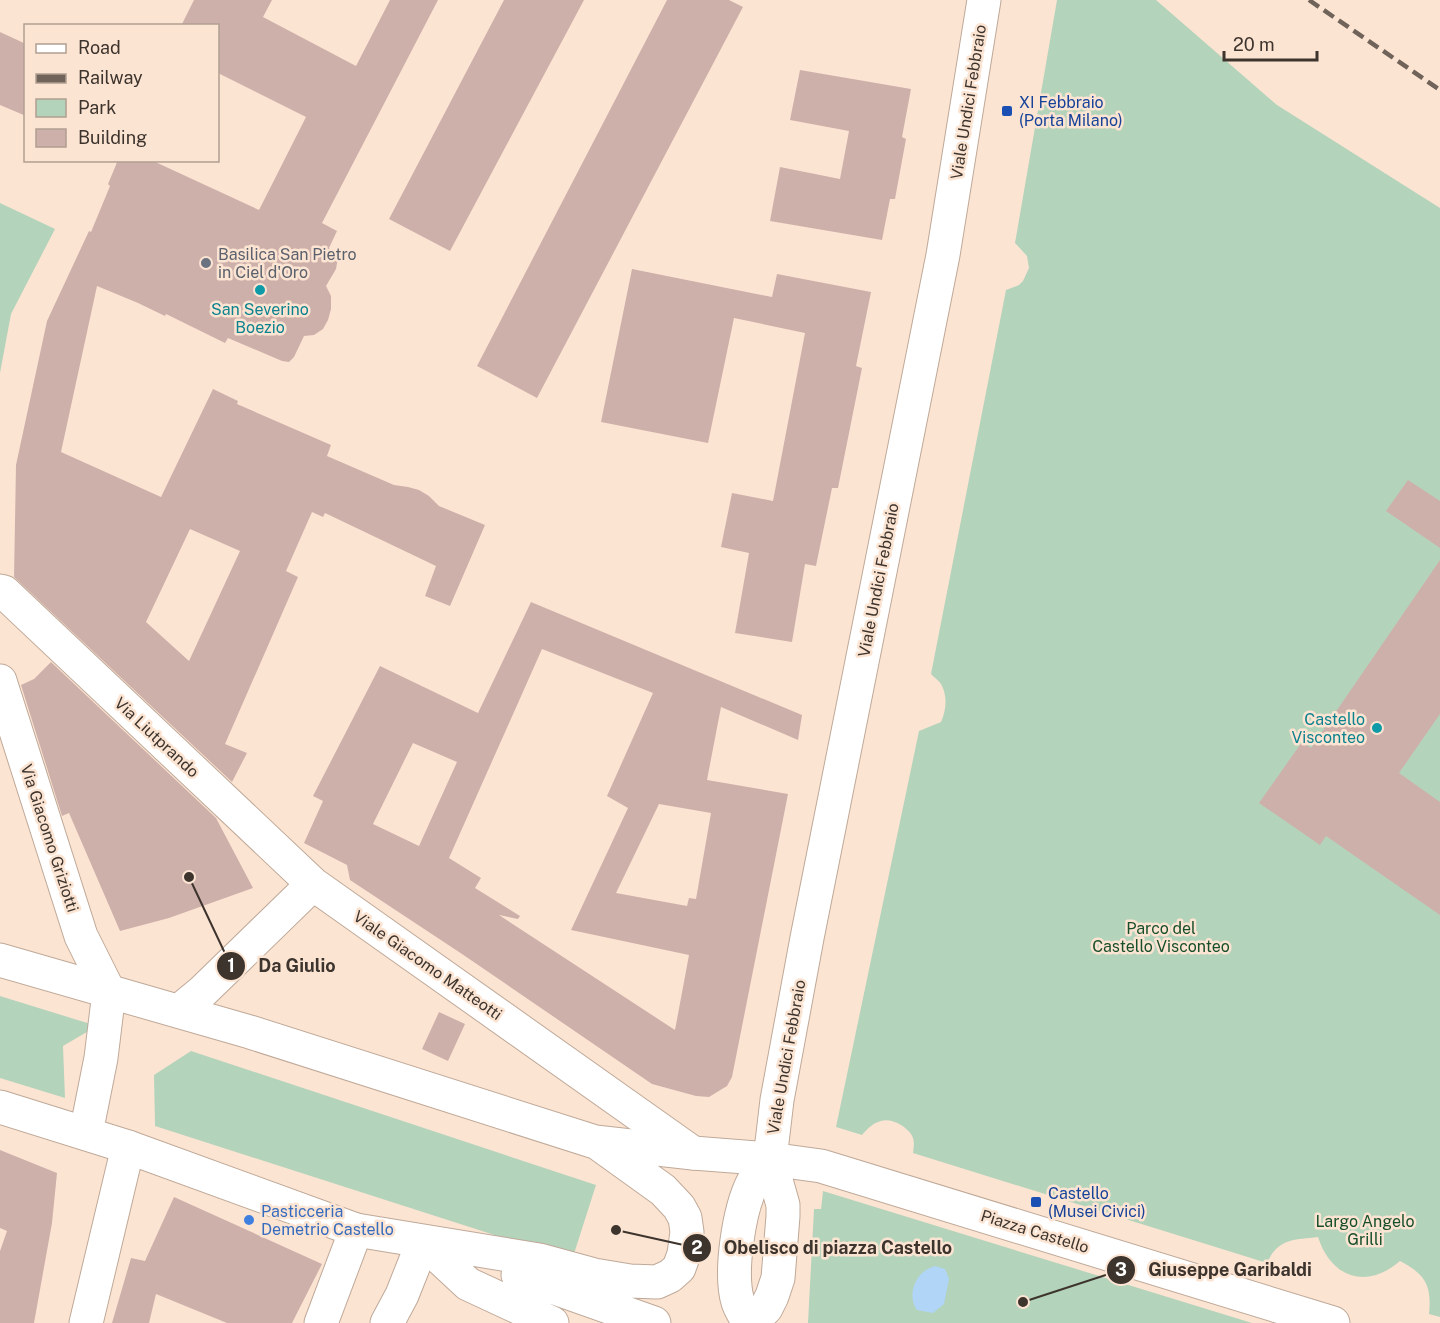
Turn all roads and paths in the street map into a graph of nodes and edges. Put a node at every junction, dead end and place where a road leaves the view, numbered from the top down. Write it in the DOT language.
graph roads {
  1 [pos="984,0"];
  2 [pos="0,591"];
  3 [pos="0,681"];
  4 [pos="314,884"];
  5 [pos="0,960"];
  6 [pos="109,992"];
  7 [pos="179,1011"];
  8 [pos="0,1107"];
  9 [pos="86,1133"];
  10 [pos="595,1142"];
  11 [pos="128,1146"];
  12 [pos="693,1153"];
  13 [pos="770,1159"];
  14 [pos="356,1230"];
  15 [pos="423,1242"];
  16 [pos="86,1323"];
  17 [pos="321,1323"];
  18 [pos="387,1323"];
  19 [pos="552,1323"];
  20 [pos="654,1323"];
  21 [pos="750,1323"];
  22 [pos="1333,1323"];
  1 -- 13 [label="street, Viale Undici Febbraio"];
  2 -- 4 [label="street, Via Liutprando"];
  3 -- 6 [label="street, Via Giacomo Griziotti"];
  4 -- 7 [label="street"];
  4 -- 12 [label="street, Viale Giacomo Matteotti"];
  5 -- 6 [label="street"];
  6 -- 7 [label="street"];
  6 -- 9 [label="street"];
  7 -- 10 [label="street"];
  8 -- 9 [label="street"];
  9 -- 11 [label="street"];
  10 -- 12 [label="street"];
  10 -- 15 [label="street"];
  11 -- 14 [label="street"];
  11 -- 16 [label="street"];
  12 -- 13 [label="street"];
  13 -- 21 [label="street"];
  13 -- 21 [label="street"];
  13 -- 22 [label="street, Piazza Castello"];
  14 -- 15 [label="street"];
  14 -- 17 [label="street"];
  15 -- 18 [label="street"];
  15 -- 19 [label="street"];
  15 -- 20 [label="street"];
}
